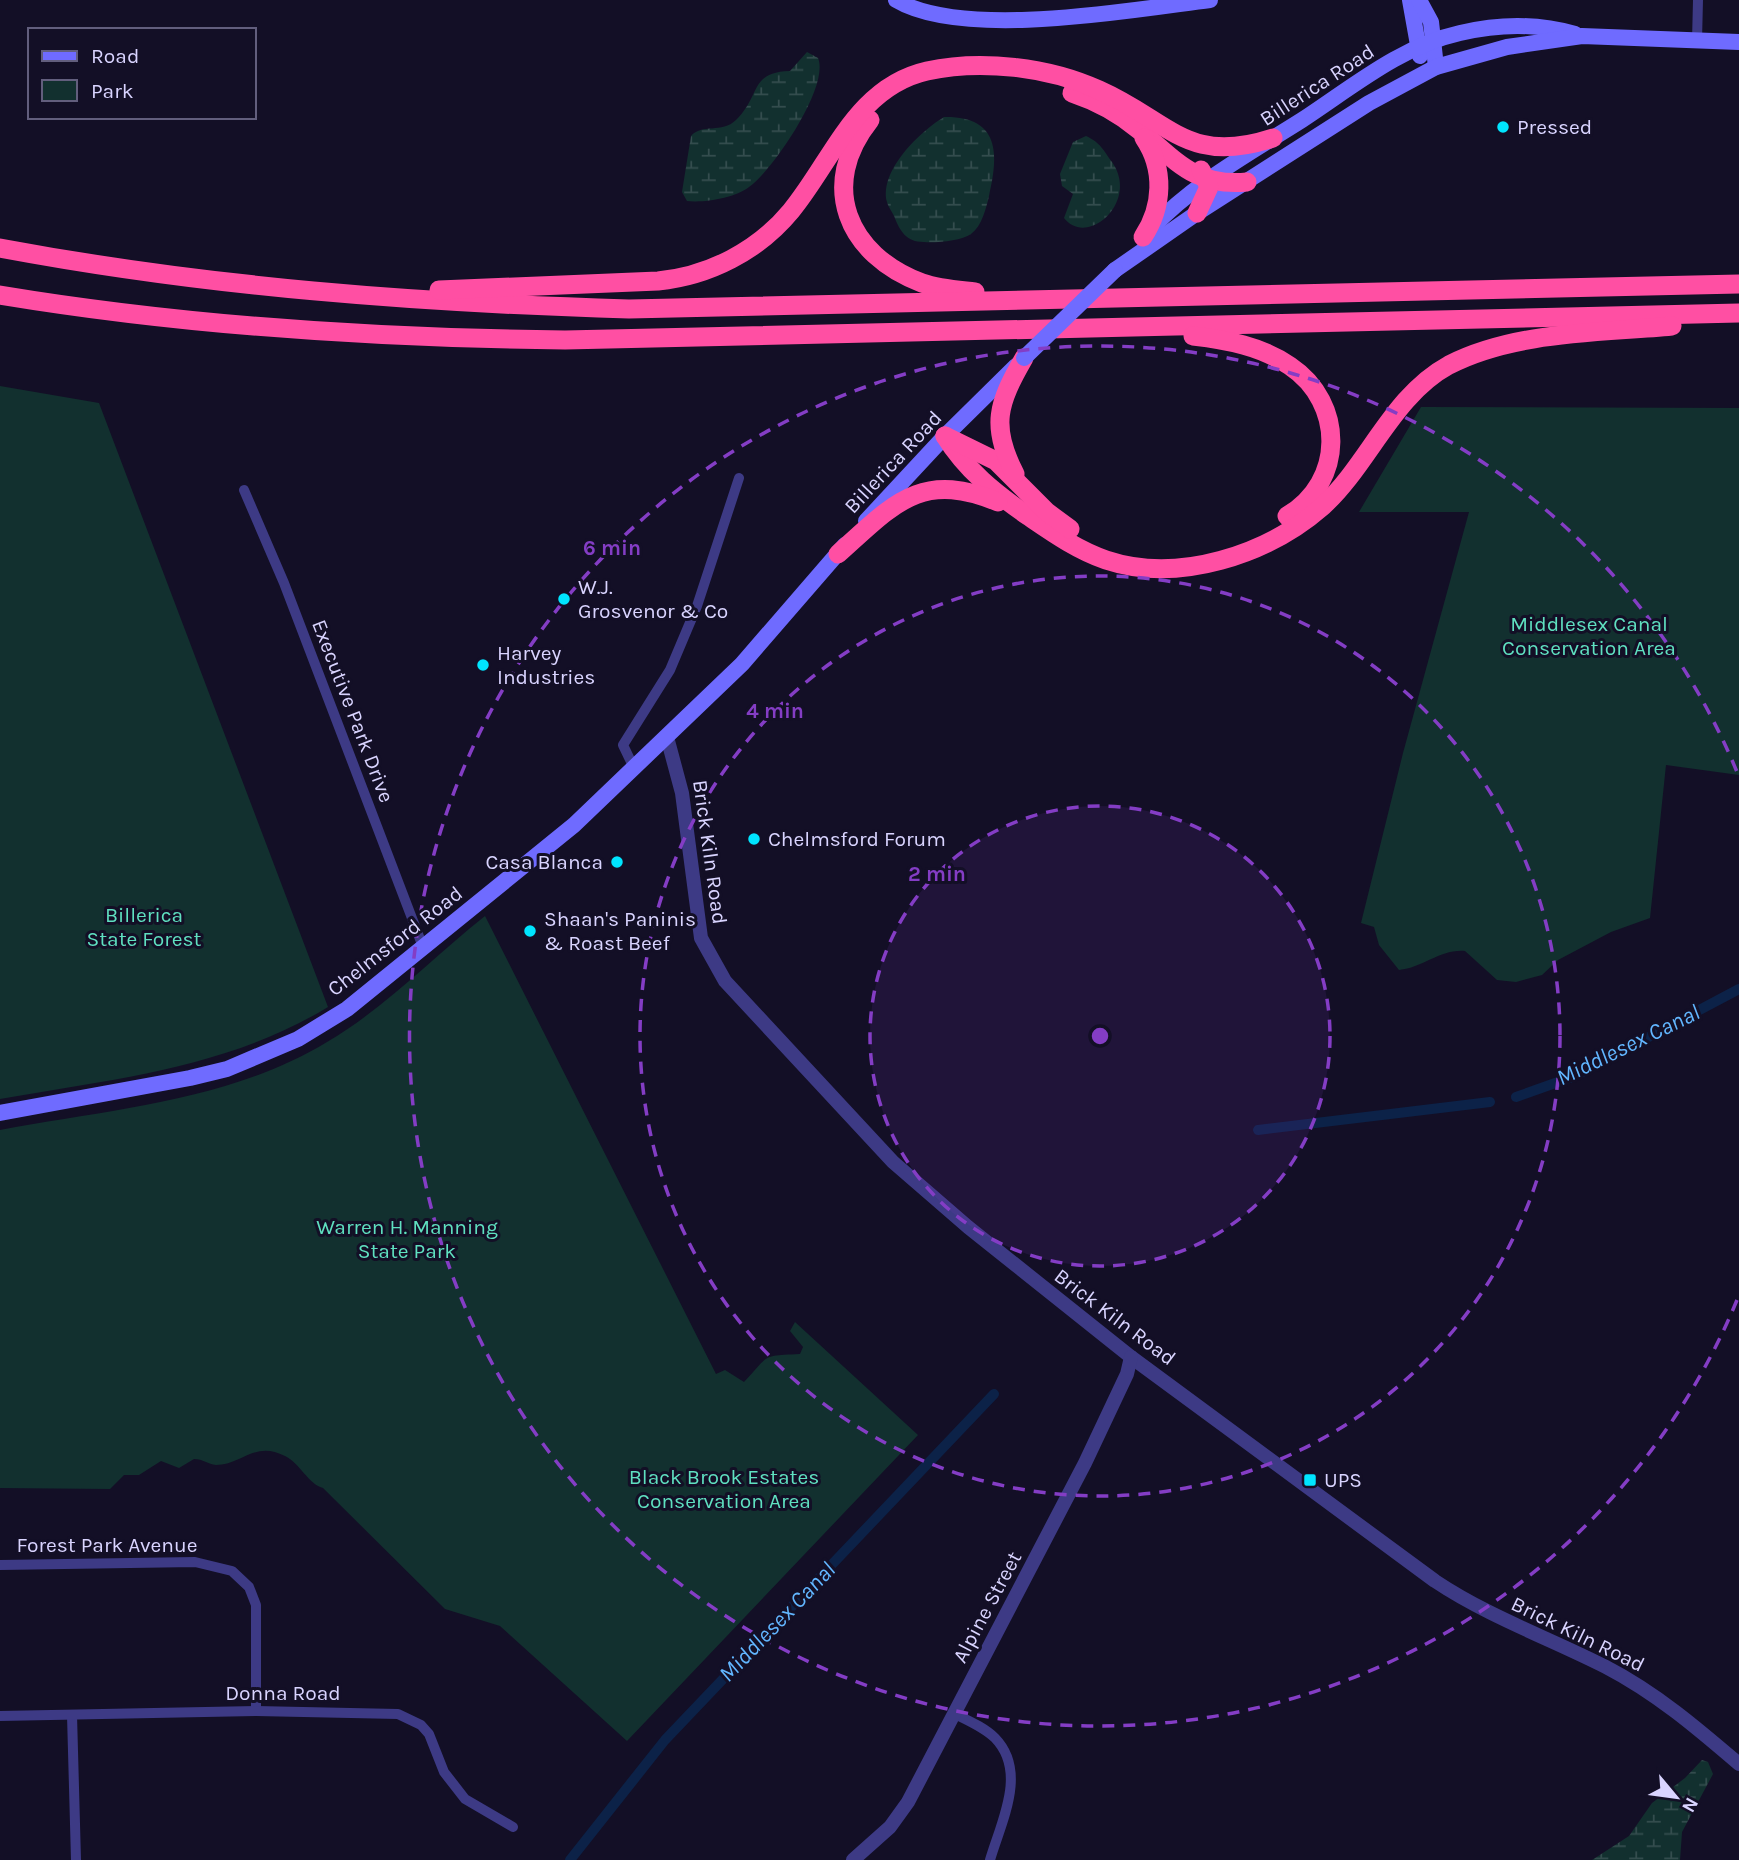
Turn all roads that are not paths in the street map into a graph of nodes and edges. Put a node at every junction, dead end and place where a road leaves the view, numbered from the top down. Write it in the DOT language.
graph roads {
  1 [pos="896,0"];
  2 [pos="1210,0"];
  3 [pos="1410,0"];
  4 [pos="1419,0"];
  5 [pos="1698,0"];
  6 [pos="1582,36"];
  7 [pos="1697,41"];
  8 [pos="1739,42"];
  9 [pos="1426,44"];
  10 [pos="1430,70"];
  11 [pos="1161,125"];
  12 [pos="1137,129"];
  13 [pos="1273,138"];
  14 [pos="1208,181"];
  15 [pos="1247,182"];
  16 [pos="1197,213"];
  17 [pos="1143,237"];
  18 [pos="0,248"];
  19 [pos="1115,270"];
  20 [pos="1739,284"];
  21 [pos="0,295"];
  22 [pos="344,295"];
  23 [pos="1056,300"];
  24 [pos="1739,313"];
  25 [pos="1739,319"];
  26 [pos="1122,328"];
  27 [pos="1024,358"];
  28 [pos="945,436"];
  29 [pos="739,478"];
  30 [pos="1019,481"];
  31 [pos="244,490"];
  32 [pos="1020,510"];
  33 [pos="838,554"];
  34 [pos="743,664"];
  35 [pos="667,737"];
  36 [pos="634,768"];
  37 [pos="423,947"];
  38 [pos="0,1113"];
  39 [pos="1131,1357"];
  40 [pos="0,1565"];
  41 [pos="256,1711"];
  42 [pos="953,1713"];
  43 [pos="72,1714"];
  44 [pos="0,1716"];
  45 [pos="1739,1765"];
  46 [pos="513,1827"];
  47 [pos="76,1860"];
  48 [pos="853,1860"];
  49 [pos="990,1860"];
  1 -- 2 [label="main road"];
  3 -- 9 [label="main road"];
  4 -- 9 [label="main road"];
  5 -- 7 [label="street"];
  6 -- 7 [label="main road, Billerica Road"];
  6 -- 9 [label="main road, Billerica Road"];
  6 -- 10 [label="main road, Billerica Road"];
  7 -- 8 [label="main road, Billerica Road"];
  9 -- 10 [label="main road"];
  9 -- 13 [label="main road, Billerica Road"];
  10 -- 15 [label="main road, Billerica Road"];
  11 -- 13 [label="highway"];
  11 -- 14 [label="highway"];
  11 -- 22 [label="highway"];
  12 -- 14 [label="highway"];
  12 -- 17 [label="highway"];
  12 -- 23 [label="highway"];
  13 -- 14 [label="main road, Billerica Road"];
  14 -- 15 [label="highway"];
  14 -- 16 [label="highway"];
  14 -- 17 [label="main road, Billerica Road"];
  15 -- 16 [label="main road, Billerica Road"];
  16 -- 19 [label="main road, Billerica Road"];
  17 -- 19 [label="main road, Billerica Road"];
  18 -- 22 [label="highway"];
  19 -- 27 [label="main road, Billerica Road, bridge"];
  20 -- 23 [label="highway"];
  21 -- 26 [label="highway"];
  22 -- 23 [label="highway"];
  24 -- 26 [label="highway"];
  25 -- 32 [label="highway"];
  26 -- 30 [label="highway"];
  27 -- 28 [label="main road, Billerica Road"];
  27 -- 30 [label="highway"];
  28 -- 30 [label="highway"];
  28 -- 32 [label="highway"];
  28 -- 33 [label="main road, Billerica Road"];
  29 -- 36 [label="street"];
  31 -- 37 [label="street, Executive Park Drive"];
  32 -- 33 [label="highway"];
  33 -- 34 [label="main road, Billerica Road"];
  34 -- 35 [label="main road, Chelmsford Road"];
  35 -- 36 [label="main road, Chelmsford Road"];
  35 -- 39 [label="street, Brick Kiln Road"];
  36 -- 37 [label="main road, Chelmsford Road"];
  37 -- 38 [label="main road, Chelmsford Road"];
  39 -- 42 [label="street, Alpine Street"];
  39 -- 45 [label="street, Brick Kiln Road"];
  40 -- 41 [label="street, Forest Park Avenue"];
  41 -- 43 [label="street, Donna Road"];
  41 -- 46 [label="street, Donna Road"];
  42 -- 48 [label="street, Alpine Street"];
  42 -- 49 [label="street"];
  43 -- 44 [label="street, Donna Road"];
  43 -- 47 [label="street"];
}
